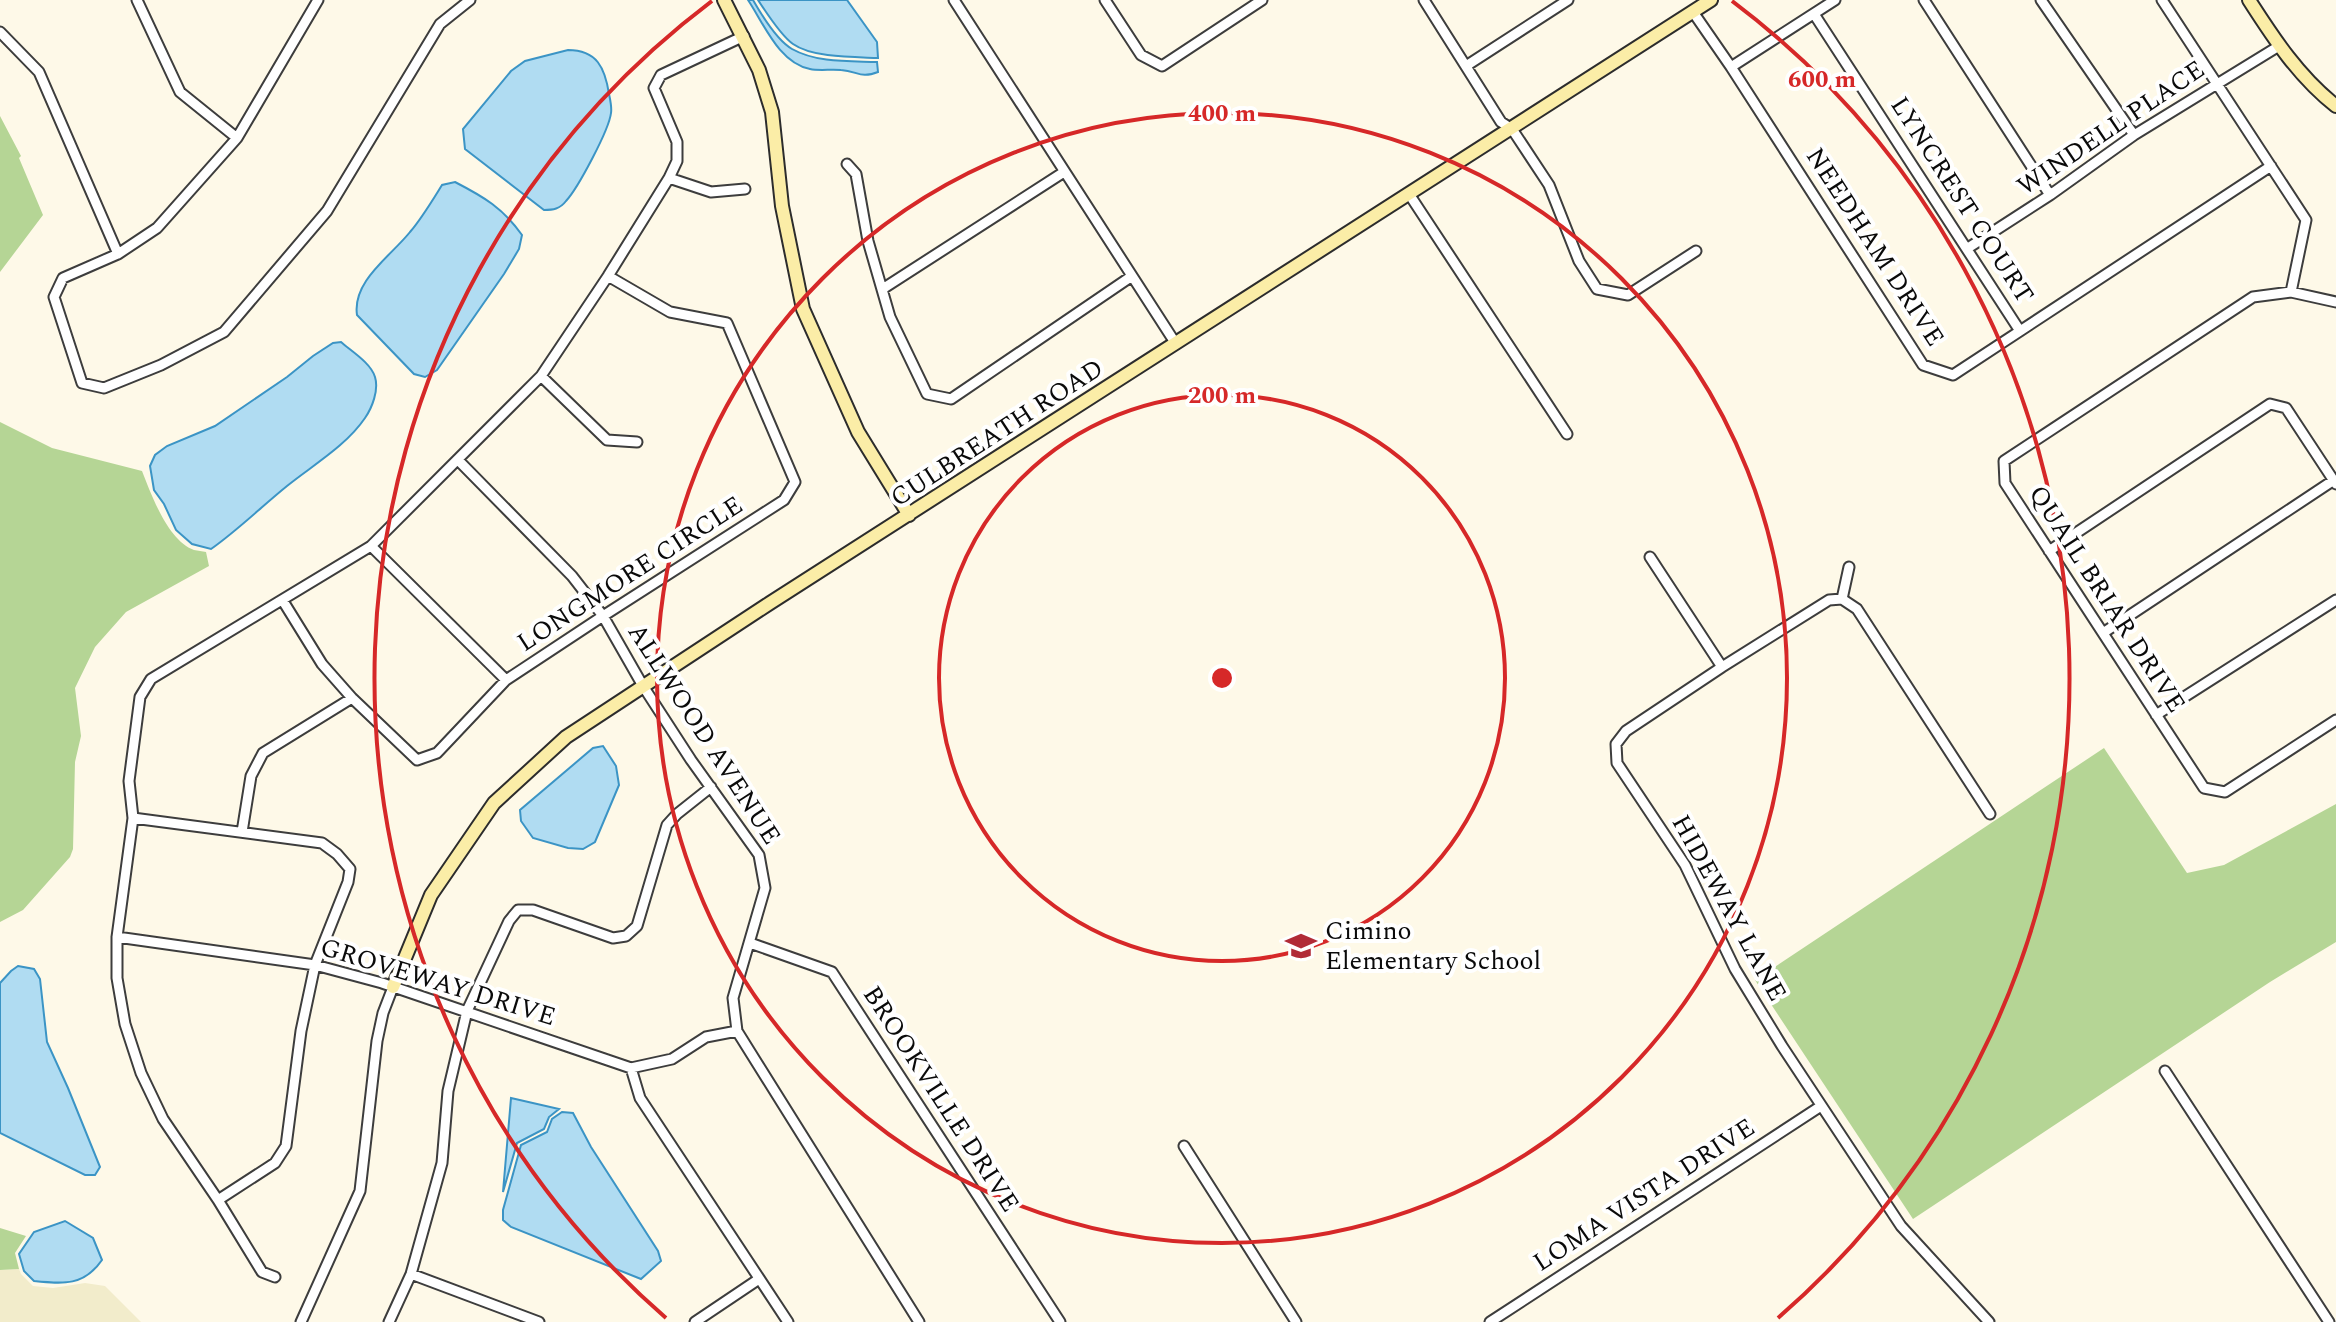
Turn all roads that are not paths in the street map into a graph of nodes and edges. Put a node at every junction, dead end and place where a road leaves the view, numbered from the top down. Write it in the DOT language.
graph roads {
  1 [pos="137,0"];
  2 [pos="318,0"];
  3 [pos="470,0"];
  4 [pos="724,0"];
  5 [pos="954,0"];
  6 [pos="1105,0"];
  7 [pos="1262,0"];
  8 [pos="1424,0"];
  9 [pos="1568,0"];
  10 [pos="1711,0"];
  11 [pos="1835,0"];
  12 [pos="1924,0"];
  13 [pos="2041,0"];
  14 [pos="2162,0"];
  15 [pos="2249,0"];
  16 [pos="1693,12"];
  17 [pos="1814,14"];
  18 [pos="0,32"];
  19 [pos="744,36"];
  20 [pos="2279,46"];
  21 [pos="1466,66"];
  22 [pos="1731,67"];
  23 [pos="2217,83"];
  24 [pos="2336,106"];
  25 [pos="1512,129"];
  26 [pos="2134,135"];
  27 [pos="237,138"];
  28 [pos="847,164"];
  29 [pos="2271,166"];
  30 [pos="1064,172"];
  31 [pos="669,178"];
  32 [pos="745,189"];
  33 [pos="1409,194"];
  34 [pos="2050,195"];
  35 [pos="1968,248"];
  36 [pos="1696,251"];
  37 [pos="118,254"];
  38 [pos="608,276"];
  39 [pos="1132,276"];
  40 [pos="884,288"];
  41 [pos="2291,292"];
  42 [pos="2336,302"];
  43 [pos="2020,331"];
  44 [pos="1176,344"];
  45 [pos="541,376"];
  46 [pos="1567,434"];
  47 [pos="637,442"];
  48 [pos="458,460"];
  49 [pos="2335,482"];
  50 [pos="909,515"];
  51 [pos="371,546"];
  52 [pos="2049,551"];
  53 [pos="1650,557"];
  54 [pos="1849,567"];
  55 [pos="1842,599"];
  56 [pos="2336,600"];
  57 [pos="283,601"];
  58 [pos="603,616"];
  59 [pos="2103,633"];
  60 [pos="1722,667"];
  61 [pos="506,680"];
  62 [pos="643,686"];
  63 [pos="352,698"];
  64 [pos="2156,715"];
  65 [pos="2336,720"];
  66 [pos="711,787"];
  67 [pos="1990,814"];
  68 [pos="133,818"];
  69 [pos="242,832"];
  70 [pos="117,937"];
  71 [pos="750,943"];
  72 [pos="315,965"];
  73 [pos="393,987"];
  74 [pos="467,1011"];
  75 [pos="737,1031"];
  76 [pos="631,1068"];
  77 [pos="2165,1071"];
  78 [pos="1821,1106"];
  79 [pos="1184,1146"];
  80 [pos="218,1200"];
  81 [pos="411,1274"];
  82 [pos="275,1277"];
  83 [pos="759,1279"];
  84 [pos="917,1319"];
  85 [pos="301,1322"];
  86 [pos="389,1322"];
  87 [pos="539,1322"];
  88 [pos="695,1322"];
  89 [pos="788,1322"];
  90 [pos="905,1322"];
  91 [pos="1060,1322"];
  92 [pos="1296,1322"];
  93 [pos="1490,1322"];
  94 [pos="1989,1322"];
  95 [pos="2329,1322"];
  1 -- 27 [label="street"];
  2 -- 27 [label="street"];
  3 -- 37 [label="street"];
  4 -- 19 [label="street"];
  5 -- 30 [label="street"];
  6 -- 7 [label="street"];
  8 -- 21 [label="street"];
  9 -- 21 [label="street"];
  10 -- 16 [label="street, CULBREATH ROAD"];
  11 -- 17 [label="street"];
  12 -- 34 [label="street"];
  13 -- 26 [label="street"];
  14 -- 23 [label="street"];
  15 -- 20 [label="street"];
  16 -- 22 [label="street, NEEDHAM DRIVE"];
  16 -- 25 [label="street, CULBREATH ROAD"];
  17 -- 22 [label="street"];
  17 -- 35 [label="street, LYNCREST COURT"];
  18 -- 37 [label="street"];
  19 -- 31 [label="street"];
  19 -- 50 [label="street"];
  20 -- 23 [label="street, WINDELL PLACE"];
  20 -- 24 [label="street"];
  21 -- 25 [label="street"];
  22 -- 43 [label="street, NEEDHAM DRIVE"];
  23 -- 26 [label="street, WINDELL PLACE"];
  23 -- 29 [label="street"];
  25 -- 33 [label="street, CULBREATH ROAD"];
  25 -- 36 [label="street"];
  26 -- 34 [label="street, WINDELL PLACE"];
  27 -- 37 [label="street"];
  28 -- 40 [label="street"];
  29 -- 41 [label="street"];
  29 -- 43 [label="street, NEEDHAM DRIVE"];
  30 -- 39 [label="street"];
  30 -- 40 [label="street"];
  31 -- 32 [label="street"];
  31 -- 38 [label="street"];
  33 -- 44 [label="street, CULBREATH ROAD"];
  33 -- 46 [label="street"];
  34 -- 35 [label="street, WINDELL PLACE"];
  35 -- 43 [label="street, LYNCREST COURT"];
  38 -- 45 [label="street"];
  38 -- 58 [label="street, LONGMORE CIRCLE"];
  39 -- 40 [label="street"];
  39 -- 44 [label="street"];
  41 -- 42 [label="street, QUAIL BRIAR DRIVE"];
  41 -- 52 [label="street, QUAIL BRIAR DRIVE"];
  44 -- 50 [label="street, CULBREATH ROAD"];
  45 -- 47 [label="street"];
  45 -- 48 [label="street"];
  48 -- 51 [label="street"];
  48 -- 58 [label="street, ALLWOOD AVENUE"];
  49 -- 52 [label="street"];
  49 -- 59 [label="street"];
  50 -- 62 [label="street, CULBREATH ROAD"];
  51 -- 57 [label="street"];
  51 -- 61 [label="street"];
  52 -- 59 [label="street, QUAIL BRIAR DRIVE"];
  53 -- 60 [label="street"];
  54 -- 55 [label="street"];
  55 -- 60 [label="street, HIDEWAY LANE"];
  55 -- 67 [label="street"];
  56 -- 64 [label="street"];
  57 -- 63 [label="street, LONGMORE CIRCLE"];
  57 -- 68 [label="street"];
  58 -- 61 [label="street, LONGMORE CIRCLE"];
  58 -- 62 [label="street, ALLWOOD AVENUE"];
  59 -- 64 [label="street, QUAIL BRIAR DRIVE"];
  60 -- 78 [label="street, HIDEWAY LANE"];
  61 -- 63 [label="street, LONGMORE CIRCLE"];
  62 -- 66 [label="street, ALLWOOD AVENUE"];
  62 -- 73 [label="street, CULBREATH ROAD"];
  63 -- 69 [label="street"];
  64 -- 65 [label="street, QUAIL BRIAR DRIVE"];
  66 -- 71 [label="street, ALLWOOD AVENUE"];
  66 -- 74 [label="street"];
  68 -- 69 [label="street"];
  68 -- 70 [label="street"];
  69 -- 72 [label="street"];
  70 -- 72 [label="street, GROVEWAY DRIVE"];
  70 -- 80 [label="street"];
  71 -- 75 [label="street, ALLWOOD AVENUE"];
  71 -- 91 [label="street, BROOKVILLE DRIVE"];
  72 -- 73 [label="street, GROVEWAY DRIVE"];
  72 -- 80 [label="street"];
  73 -- 74 [label="street, GROVEWAY DRIVE"];
  73 -- 85 [label="street, CULBREATH ROAD"];
  74 -- 76 [label="street, GROVEWAY DRIVE"];
  74 -- 81 [label="street"];
  75 -- 76 [label="street"];
  75 -- 84 [label="street, ALLWOOD AVENUE"];
  76 -- 83 [label="street"];
  77 -- 95 [label="street"];
  78 -- 93 [label="street, LOMA VISTA DRIVE"];
  78 -- 94 [label="street, HIDEWAY LANE"];
  79 -- 92 [label="street"];
  80 -- 82 [label="street"];
  81 -- 86 [label="street"];
  81 -- 87 [label="street"];
  83 -- 88 [label="street"];
  83 -- 89 [label="street"];
  84 -- 90 [label="street"];
}
